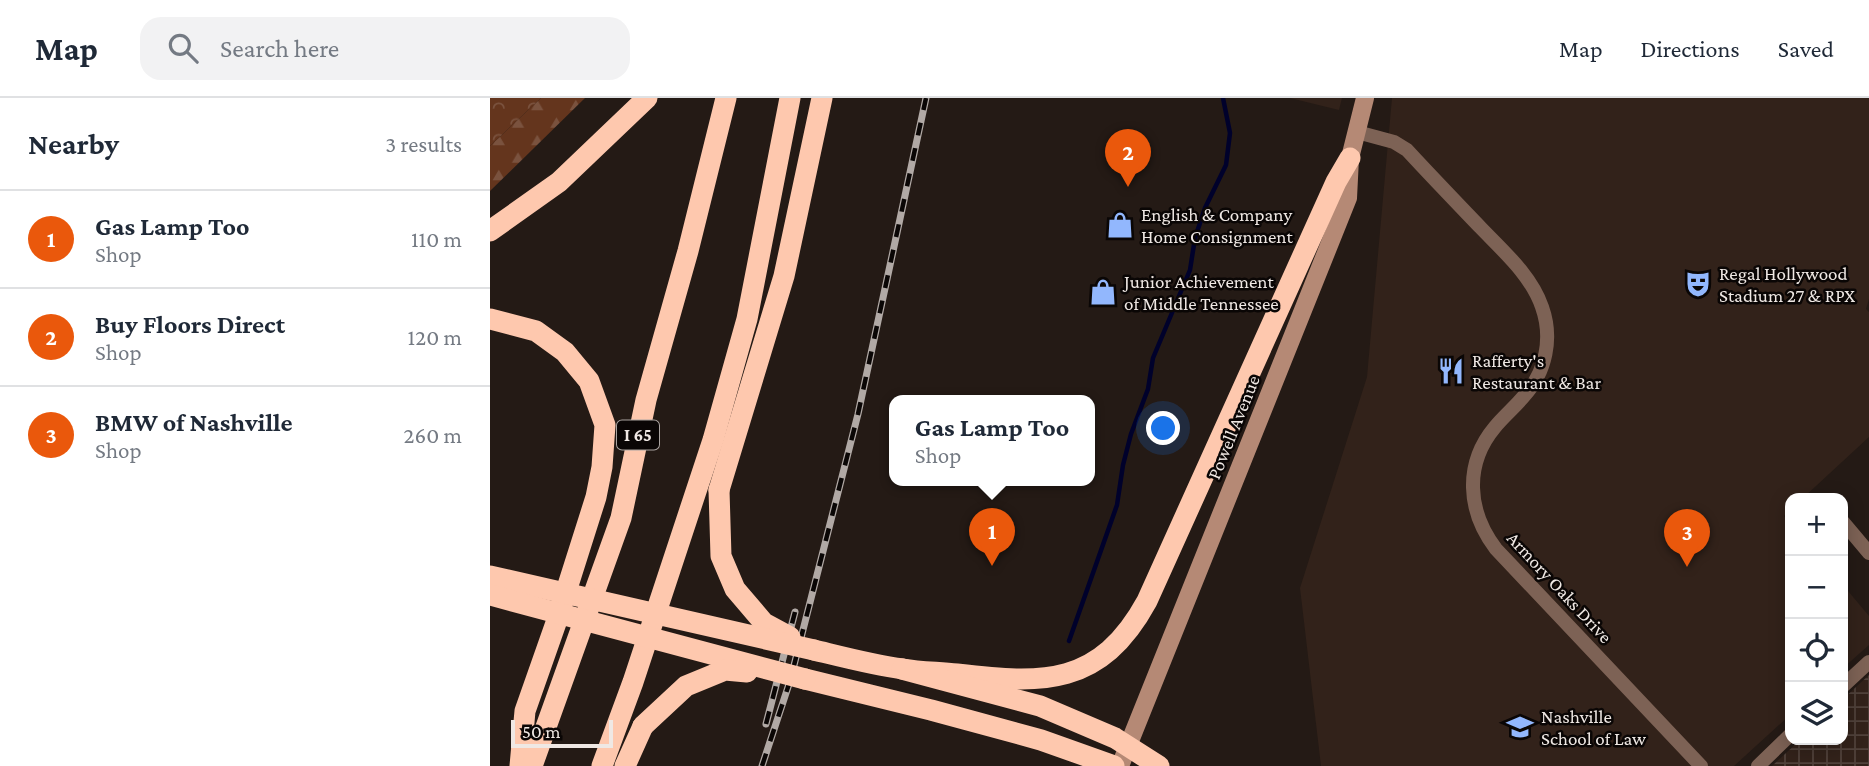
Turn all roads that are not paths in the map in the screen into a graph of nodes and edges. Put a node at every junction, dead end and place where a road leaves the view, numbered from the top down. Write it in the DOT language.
graph roads {
  1 [pos="647,98"];
  2 [pos="726,98"];
  3 [pos="790,98"];
  4 [pos="822,98"];
  5 [pos="1365,98"];
  6 [pos="1357,132"];
  7 [pos="1350,158"];
  8 [pos="490,231"];
  9 [pos="490,319"];
  10 [pos="1848,528"];
  11 [pos="1869,553"];
  12 [pos="490,576"];
  13 [pos="490,595"];
  14 [pos="814,650"];
  15 [pos="1869,662"];
  16 [pos="902,669"];
  17 [pos="805,679"];
  18 [pos="1847,682"];
  19 [pos="1785,740"];
  20 [pos="520,766"];
  21 [pos="533,766"];
  22 [pos="603,766"];
  23 [pos="625,766"];
  24 [pos="1114,766"];
  25 [pos="1120,766"];
  26 [pos="1159,766"];
  27 [pos="1701,766"];
  28 [pos="1758,766"];
  1 -- 8 [label="highway"];
  2 -- 21 [label="highway, I 65"];
  3 -- 22 [label="highway"];
  4 -- 14 [label="highway, bridge"];
  5 -- 6 [label="main road, Powell Avenue"];
  6 -- 7 [label="main road, Powell Avenue"];
  6 -- 27 [label="street, Armory Oaks Drive"];
  7 -- 16 [label="highway, bridge"];
  7 -- 25 [label="main road, Powell Avenue"];
  9 -- 20 [label="highway"];
  10 -- 11 [label="street"];
  12 -- 14 [label="highway, bridge"];
  13 -- 17 [label="highway, bridge"];
  14 -- 16 [label="highway"];
  15 -- 18 [label="street"];
  16 -- 26 [label="highway, bridge"];
  17 -- 23 [label="highway, bridge"];
  17 -- 24 [label="highway"];
  19 -- 28 [label="street"];
}
